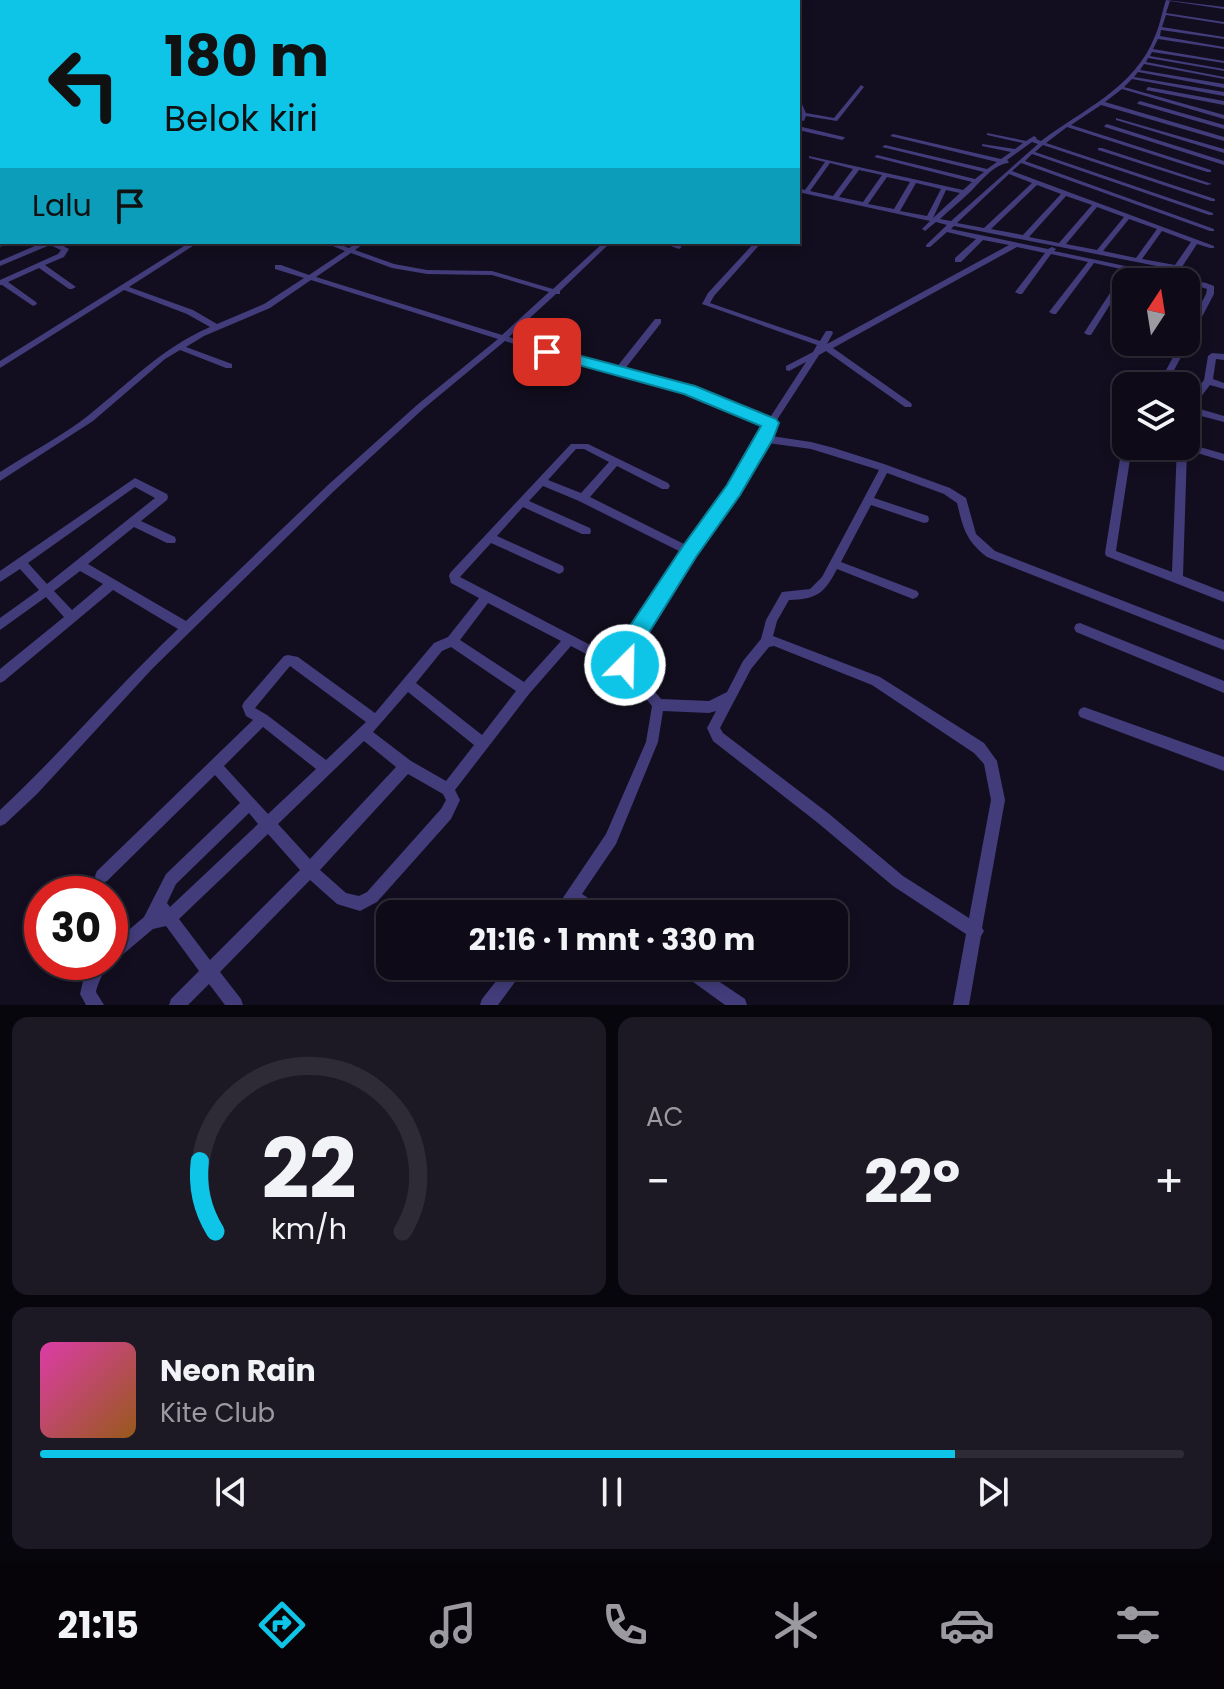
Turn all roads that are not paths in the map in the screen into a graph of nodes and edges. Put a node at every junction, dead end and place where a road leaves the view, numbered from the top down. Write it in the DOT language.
graph roads {
  1 [pos="1190,3"];
  2 [pos="1213,7"];
  3 [pos="1224,8"];
  4 [pos="1164,14"];
  5 [pos="1186,17"];
  6 [pos="1211,21"];
  7 [pos="1224,23"];
  8 [pos="1160,28"];
  9 [pos="1185,32"];
  10 [pos="1210,36"];
  11 [pos="1224,38"];
  12 [pos="1185,41"];
  13 [pos="1209,45"];
  14 [pos="1224,48"];
  15 [pos="1151,50"];
  16 [pos="1224,55"];
  17 [pos="1224,62"];
  18 [pos="1224,70"];
  19 [pos="1140,71"];
  20 [pos="1134,78"];
  21 [pos="1224,78"];
  22 [pos="1224,86"];
  23 [pos="861,87"];
  24 [pos="1125,87"];
  25 [pos="1224,94"];
  26 [pos="1101,103"];
  27 [pos="1224,103"];
  28 [pos="1129,111"];
  29 [pos="802,113"];
  30 [pos="1224,115"];
  31 [pos="1118,119"];
  32 [pos="835,120"];
  33 [pos="1066,125"];
  34 [pos="800,127"];
  35 [pos="1224,127"];
  36 [pos="823,134"];
  37 [pos="989,134"];
  38 [pos="842,138"];
  39 [pos="1224,139"];
  40 [pos="1031,140"];
  41 [pos="1112,140"];
  42 [pos="1042,142"];
  43 [pos="984,145"];
  44 [pos="885,147"];
  45 [pos="1100,149"];
  46 [pos="1015,151"];
  47 [pos="1224,151"];
  48 [pos="1031,152"];
  49 [pos="811,157"];
  50 [pos="877,157"];
  51 [pos="1088,157"];
  52 [pos="829,161"];
  53 [pos="1001,161"];
  54 [pos="1018,163"];
  55 [pos="1224,163"];
  56 [pos="857,168"];
  57 [pos="867,170"];
  58 [pos="988,171"];
  59 [pos="1209,171"];
  60 [pos="1008,172"];
  61 [pos="886,174"];
  62 [pos="914,181"];
  63 [pos="978,182"];
  64 [pos="1036,182"];
  65 [pos="1209,184"];
  66 [pos="944,189"];
  67 [pos="802,191"];
  68 [pos="966,193"];
  69 [pos="1065,193"];
  70 [pos="834,199"];
  71 [pos="1213,200"];
  72 [pos="1096,204"];
  73 [pos="864,205"];
  74 [pos="896,212"];
  75 [pos="1211,214"];
  76 [pos="1128,216"];
  77 [pos="931,220"];
  78 [pos="950,227"];
  79 [pos="1161,228"];
  80 [pos="925,229"];
  81 [pos="1212,230"];
  82 [pos="984,234"];
  83 [pos="1020,241"];
  84 [pos="1195,241"];
  85 [pos="45,244"];
  86 [pos="54,244"];
  87 [pos="193,244"];
  88 [pos="331,244"];
  89 [pos="360,244"];
  90 [pos="606,244"];
  91 [pos="669,244"];
  92 [pos="757,244"];
  93 [pos="928,246"];
  94 [pos="679,247"];
  95 [pos="1055,247"];
  96 [pos="1212,247"];
  97 [pos="350,251"];
  98 [pos="1099,252"];
  99 [pos="958,260"];
  100 [pos="1093,260"];
  101 [pos="1138,260"];
  102 [pos="0,264"];
  103 [pos="40,265"];
  104 [pos="278,267"];
  105 [pos="1130,268"];
  106 [pos="1177,268"];
  107 [pos="311,279"];
  108 [pos="1,283"];
  109 [pos="1200,286"];
  110 [pos="72,287"];
  111 [pos="122,287"];
  112 [pos="557,292"];
  113 [pos="1019,292"];
  114 [pos="1112,296"];
  115 [pos="33,304"];
  116 [pos="1200,311"];
  117 [pos="1053,312"];
  118 [pos="658,321"];
  119 [pos="216,327"];
  120 [pos="829,333"];
  121 [pos="1088,333"];
  122 [pos="504,338"];
  123 [pos="822,344"];
  124 [pos="179,347"];
  125 [pos="1224,357"];
  126 [pos="0,365"];
  127 [pos="229,366"];
  128 [pos="789,368"];
  129 [pos="619,370"];
  130 [pos="1208,381"];
  131 [pos="1224,386"];
  132 [pos="1200,391"];
  133 [pos="908,405"];
  134 [pos="1200,413"];
  135 [pos="1224,419"];
  136 [pos="771,423"];
  137 [pos="765,439"];
  138 [pos="1200,451"];
  139 [pos="1224,458"];
  140 [pos="1125,460"];
  141 [pos="1183,460"];
  142 [pos="616,461"];
  143 [pos="884,470"];
  144 [pos="0,477"];
  145 [pos="541,481"];
  146 [pos="665,486"];
  147 [pos="583,498"];
  148 [pos="869,500"];
  149 [pos="521,502"];
  150 [pos="924,519"];
  151 [pos="134,522"];
  152 [pos="586,531"];
  153 [pos="489,537"];
  154 [pos="171,540"];
  155 [pos="689,551"];
  156 [pos="21,563"];
  157 [pos="835,564"];
  158 [pos="80,565"];
  159 [pos="559,569"];
  160 [pos="0,577"];
  161 [pos="1177,580"];
  162 [pos="113,583"];
  163 [pos="47,589"];
  164 [pos="913,594"];
  165 [pos="487,596"];
  166 [pos="1224,597"];
  167 [pos="71,617"];
  168 [pos="0,625"];
  169 [pos="187,628"];
  170 [pos="1080,628"];
  171 [pos="569,640"];
  172 [pos="452,641"];
  173 [pos="766,642"];
  174 [pos="1224,645"];
  175 [pos="627,670"];
  176 [pos="0,677"];
  177 [pos="409,685"];
  178 [pos="1224,687"];
  179 [pos="525,690"];
  180 [pos="731,696"];
  181 [pos="658,705"];
  182 [pos="1084,713"];
  183 [pos="263,719"];
  184 [pos="376,721"];
  185 [pos="364,733"];
  186 [pos="482,743"];
  187 [pos="1224,764"];
  188 [pos="406,766"];
  189 [pos="216,767"];
  190 [pos="327,769"];
  191 [pos="448,789"];
  192 [pos="249,803"];
  193 [pos="0,819"];
  194 [pos="269,822"];
  195 [pos="310,870"];
  196 [pos="102,876"];
  197 [pos="572,896"];
  198 [pos="569,900"];
  199 [pos="578,900"];
  200 [pos="158,904"];
  201 [pos="169,918"];
  202 [pos="149,922"];
  203 [pos="976,931"];
  204 [pos="128,940"];
  205 [pos="211,972"];
  206 [pos="92,980"];
  207 [pos="507,980"];
  208 [pos="703,980"];
  209 [pos="96,1005"];
  210 [pos="177,1005"];
  211 [pos="235,1005"];
  212 [pos="488,1005"];
  213 [pos="739,1005"];
  214 [pos="961,1005"];
  1 -- 2 [label="street"];
  1 -- 4 [label="street"];
  1 -- 5 [label="street"];
  2 -- 3 [label="street"];
  2 -- 6 [label="street"];
  4 -- 5 [label="street"];
  4 -- 8 [label="street"];
  5 -- 6 [label="street"];
  5 -- 9 [label="street"];
  6 -- 7 [label="street"];
  6 -- 10 [label="street"];
  8 -- 9 [label="street"];
  8 -- 15 [label="street"];
  9 -- 10 [label="street"];
  9 -- 12 [label="street"];
  10 -- 11 [label="street"];
  10 -- 13 [label="street"];
  12 -- 13 [label="street"];
  12 -- 15 [label="street"];
  13 -- 14 [label="street"];
  15 -- 16 [label="street"];
  15 -- 17 [label="street"];
  15 -- 18 [label="street"];
  15 -- 19 [label="street"];
  15 -- 21 [label="street"];
  19 -- 20 [label="street"];
  19 -- 22 [label="street"];
  20 -- 24 [label="street"];
  20 -- 25 [label="street"];
  23 -- 32 [label="street"];
  24 -- 26 [label="street"];
  24 -- 27 [label="street"];
  24 -- 30 [label="street"];
  26 -- 28 [label="street"];
  26 -- 33 [label="street"];
  28 -- 31 [label="street"];
  28 -- 35 [label="street"];
  28 -- 39 [label="street"];
  29 -- 32 [label="street"];
  31 -- 47 [label="street"];
  31 -- 55 [label="street"];
  32 -- 36 [label="street"];
  33 -- 41 [label="street"];
  33 -- 42 [label="street"];
  34 -- 36 [label="street"];
  36 -- 38 [label="street"];
  37 -- 40 [label="street"];
  40 -- 42 [label="street"];
  40 -- 46 [label="street"];
  41 -- 45 [label="street"];
  41 -- 59 [label="street"];
  42 -- 48 [label="street"];
  42 -- 51 [label="street"];
  43 -- 46 [label="street"];
  44 -- 50 [label="street"];
  44 -- 53 [label="street"];
  44 -- 58 [label="street"];
  45 -- 51 [label="street"];
  45 -- 65 [label="street"];
  46 -- 53 [label="street"];
  48 -- 54 [label="street"];
  48 -- 75 [label="street"];
  49 -- 52 [label="street"];
  50 -- 57 [label="street"];
  50 -- 63 [label="street"];
  51 -- 71 [label="street"];
  52 -- 56 [label="street"];
  52 -- 67 [label="street"];
  53 -- 54 [label="street"];
  53 -- 58 [label="street"];
  54 -- 60 [label="street"];
  54 -- 81 [label="street"];
  56 -- 57 [label="street"];
  56 -- 70 [label="street"];
  57 -- 61 [label="street"];
  58 -- 63 [label="street"];
  60 -- 64 [label="street"];
  60 -- 78 [label="street"];
  61 -- 62 [label="street"];
  61 -- 73 [label="street"];
  62 -- 66 [label="street"];
  62 -- 74 [label="street"];
  63 -- 68 [label="street"];
  64 -- 69 [label="street"];
  64 -- 82 [label="street"];
  66 -- 68 [label="street"];
  66 -- 77 [label="street"];
  67 -- 70 [label="street"];
  68 -- 77 [label="street"];
  69 -- 72 [label="street"];
  69 -- 83 [label="street"];
  70 -- 73 [label="street"];
  72 -- 76 [label="street"];
  72 -- 95 [label="street"];
  73 -- 74 [label="street"];
  74 -- 77 [label="street"];
  76 -- 79 [label="street"];
  76 -- 98 [label="street"];
  77 -- 78 [label="street"];
  77 -- 80 [label="street"];
  78 -- 82 [label="street"];
  78 -- 93 [label="street"];
  79 -- 84 [label="street"];
  79 -- 101 [label="street"];
  82 -- 83 [label="street"];
  82 -- 99 [label="street"];
  83 -- 95 [label="street"];
  83 -- 128 [label="street"];
  84 -- 96 [label="street"];
  84 -- 106 [label="street"];
  85 -- 102 [label="street"];
  86 -- 103 [label="street"];
  87 -- 111 [label="street"];
  88 -- 97 [label="street"];
  89 -- 97 [label="street"];
  90 -- 112 [label="street"];
  91 -- 94 [label="street"];
  92 -- 123 [label="street"];
  95 -- 98 [label="street"];
  95 -- 100 [label="street"];
  95 -- 113 [label="street"];
  97 -- 107 [label="street"];
  97 -- 112 [label="street"];
  98 -- 101 [label="street"];
  100 -- 105 [label="street"];
  100 -- 117 [label="street"];
  101 -- 106 [label="street"];
  103 -- 108 [label="street"];
  103 -- 110 [label="street"];
  104 -- 107 [label="street"];
  107 -- 119 [label="street"];
  107 -- 122 [label="street"];
  108 -- 115 [label="street"];
  109 -- 116 [label="street"];
  111 -- 119 [label="street"];
  111 -- 126 [label="street"];
  112 -- 122 [label="street"];
  114 -- 121 [label="street"];
  118 -- 129 [label="street"];
  119 -- 124 [label="street"];
  120 -- 123 [label="street"];
  122 -- 129 [label="street"];
  122 -- 169 [label="street"];
  123 -- 133 [label="street"];
  123 -- 136 [label="street"];
  124 -- 127 [label="street"];
  124 -- 144 [label="street"];
  125 -- 130 [label="street"];
  129 -- 136 [label="street"];
  130 -- 131 [label="street"];
  130 -- 132 [label="street"];
  134 -- 135 [label="street"];
  136 -- 137 [label="street"];
  137 -- 143 [label="street"];
  137 -- 155 [label="street"];
  138 -- 139 [label="street"];
  140 -- 161 [label="street"];
  141 -- 161 [label="street"];
  142 -- 145 [label="street"];
  142 -- 146 [label="street"];
  142 -- 147 [label="street"];
  143 -- 148 [label="street"];
  143 -- 174 [label="street"];
  145 -- 147 [label="street"];
  145 -- 149 [label="street"];
  147 -- 155 [label="street"];
  148 -- 150 [label="street"];
  148 -- 157 [label="street"];
  149 -- 152 [label="street"];
  149 -- 153 [label="street"];
  151 -- 154 [label="street"];
  151 -- 156 [label="street"];
  151 -- 158 [label="street"];
  153 -- 159 [label="street"];
  153 -- 165 [label="street"];
  155 -- 175 [label="street"];
  156 -- 160 [label="street"];
  156 -- 163 [label="street"];
  157 -- 164 [label="street"];
  157 -- 173 [label="street"];
  158 -- 162 [label="street"];
  158 -- 163 [label="street"];
  161 -- 166 [label="street"];
  162 -- 167 [label="street"];
  162 -- 169 [label="street"];
  163 -- 167 [label="street"];
  163 -- 168 [label="street"];
  165 -- 171 [label="street"];
  165 -- 172 [label="street"];
  167 -- 176 [label="street"];
  169 -- 193 [label="street"];
  170 -- 178 [label="street"];
  171 -- 175 [label="street"];
  171 -- 179 [label="street"];
  172 -- 177 [label="street"];
  172 -- 179 [label="street"];
  173 -- 180 [label="street"];
  173 -- 203 [label="street"];
  175 -- 181 [label="street"];
  177 -- 184 [label="street"];
  177 -- 186 [label="street"];
  179 -- 186 [label="street"];
  180 -- 181 [label="street"];
  180 -- 203 [label="street"];
  181 -- 197 [label="street"];
  182 -- 187 [label="street"];
  183 -- 184 [label="street"];
  183 -- 189 [label="street"];
  183 -- 190 [label="street"];
  184 -- 185 [label="street"];
  185 -- 188 [label="street"];
  185 -- 190 [label="street"];
  186 -- 191 [label="street"];
  188 -- 191 [label="street"];
  188 -- 195 [label="street"];
  189 -- 192 [label="street"];
  189 -- 196 [label="street"];
  190 -- 194 [label="street"];
  191 -- 195 [label="street"];
  192 -- 194 [label="street"];
  192 -- 200 [label="street"];
  194 -- 195 [label="street"];
  194 -- 201 [label="street"];
  195 -- 205 [label="street"];
  197 -- 198 [label="street"];
  197 -- 199 [label="street"];
  200 -- 201 [label="street"];
  200 -- 202 [label="street"];
  201 -- 202 [label="street"];
  201 -- 205 [label="street"];
  202 -- 204 [label="street"];
  203 -- 214 [label="street"];
  205 -- 210 [label="street"];
  205 -- 211 [label="street"];
  206 -- 209 [label="street"];
  207 -- 212 [label="street"];
  208 -- 213 [label="street"];
}
